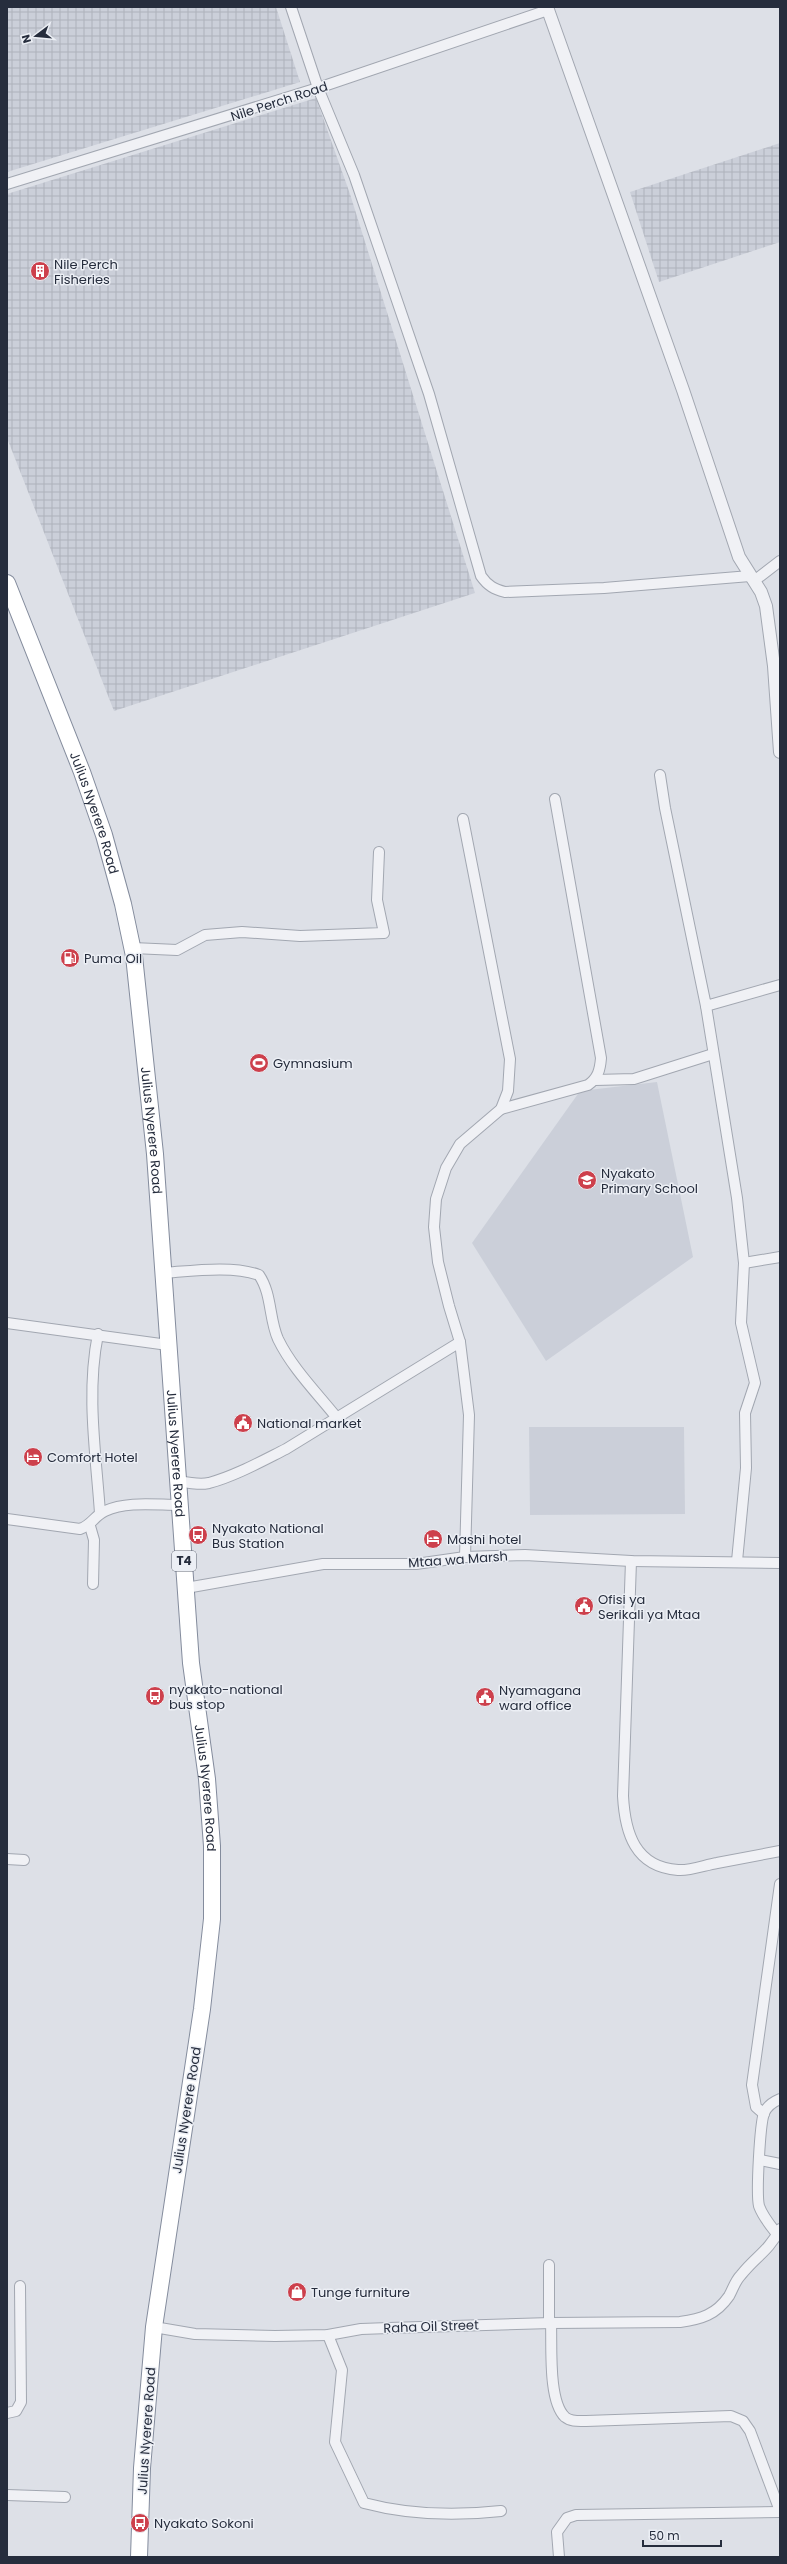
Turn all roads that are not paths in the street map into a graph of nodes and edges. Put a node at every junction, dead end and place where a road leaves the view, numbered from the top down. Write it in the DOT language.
graph roads {
  1 [pos="292,7"];
  2 [pos="547,8"];
  3 [pos="318,88"];
  4 [pos="7,184"];
  5 [pos="780,561"];
  6 [pos="752,578"];
  7 [pos="7,583"];
  8 [pos="779,732"];
  9 [pos="780,752"];
  10 [pos="660,775"];
  11 [pos="555,799"];
  12 [pos="463,819"];
  13 [pos="379,852"];
  14 [pos="132,948"];
  15 [pos="780,985"];
  16 [pos="706,1006"];
  17 [pos="713,1054"];
  18 [pos="595,1080"];
  19 [pos="501,1109"];
  20 [pos="780,1257"];
  21 [pos="744,1263"];
  22 [pos="163,1273"];
  23 [pos="7,1323"];
  24 [pos="98,1334"];
  25 [pos="460,1342"];
  26 [pos="168,1345"];
  27 [pos="337,1418"];
  28 [pos="178,1481"];
  29 [pos="179,1505"];
  30 [pos="100,1513"];
  31 [pos="7,1519"];
  32 [pos="90,1526"];
  33 [pos="465,1557"];
  34 [pos="631,1561"];
  35 [pos="738,1561"];
  36 [pos="780,1563"];
  37 [pos="92,1584"];
  38 [pos="186,1588"];
  39 [pos="780,1851"];
  40 [pos="7,1859"];
  41 [pos="24,1860"];
  42 [pos="780,1884"];
  43 [pos="780,2100"];
  44 [pos="764,2114"];
  45 [pos="760,2160"];
  46 [pos="780,2164"];
  47 [pos="779,2232"];
  48 [pos="549,2265"];
  49 [pos="20,2286"];
  50 [pos="550,2323"];
  51 [pos="154,2327"];
  52 [pos="328,2335"];
  53 [pos="7,2413"];
  54 [pos="7,2495"];
  55 [pos="65,2497"];
  56 [pos="501,2511"];
  57 [pos="780,2511"];
  58 [pos="139,2557"];
  59 [pos="559,2557"];
  1 -- 3 [label="street"];
  2 -- 3 [label="street, Nile Perch Road"];
  2 -- 6 [label="street"];
  3 -- 4 [label="street, Nile Perch Road"];
  3 -- 6 [label="street"];
  5 -- 6 [label="street"];
  6 -- 8 [label="street"];
  7 -- 14 [label="highway, Julius Nyerere Road / T4"];
  8 -- 9 [label="street"];
  10 -- 16 [label="street"];
  11 -- 18 [label="street"];
  12 -- 19 [label="street"];
  13 -- 14 [label="street"];
  14 -- 22 [label="highway, Julius Nyerere Road / T4"];
  15 -- 16 [label="street"];
  16 -- 17 [label="street"];
  17 -- 18 [label="street"];
  17 -- 21 [label="street"];
  18 -- 19 [label="street"];
  19 -- 25 [label="street"];
  20 -- 21 [label="street"];
  21 -- 35 [label="street"];
  22 -- 26 [label="highway, Julius Nyerere Road / T4"];
  22 -- 27 [label="street"];
  23 -- 24 [label="street"];
  24 -- 26 [label="street"];
  24 -- 30 [label="street"];
  25 -- 27 [label="street"];
  25 -- 33 [label="street"];
  26 -- 28 [label="highway, Julius Nyerere Road / T4"];
  27 -- 28 [label="street"];
  28 -- 29 [label="highway, Julius Nyerere Road / T4"];
  29 -- 30 [label="street"];
  29 -- 38 [label="highway, Julius Nyerere Road / T4"];
  30 -- 32 [label="street"];
  31 -- 32 [label="street"];
  32 -- 37 [label="street"];
  33 -- 34 [label="street, Mtaa wa Marsh"];
  33 -- 38 [label="street, Mtaa wa Marsh"];
  34 -- 35 [label="street, Mtaa wa Marsh"];
  34 -- 39 [label="street"];
  35 -- 36 [label="street, Mtaa wa Marsh"];
  38 -- 51 [label="highway, Julius Nyerere Road / T4"];
  40 -- 41 [label="street"];
  42 -- 44 [label="street"];
  43 -- 44 [label="street"];
  44 -- 45 [label="street"];
  45 -- 46 [label="street"];
  45 -- 47 [label="street"];
  47 -- 50 [label="street, Raha Oil Street"];
  48 -- 50 [label="street"];
  49 -- 53 [label="street"];
  50 -- 52 [label="street, Raha Oil Street"];
  50 -- 57 [label="street"];
  51 -- 52 [label="street, Raha Oil Street"];
  51 -- 58 [label="highway, Julius Nyerere Road / T4"];
  52 -- 56 [label="street"];
  54 -- 55 [label="street"];
  57 -- 59 [label="street"];
}
